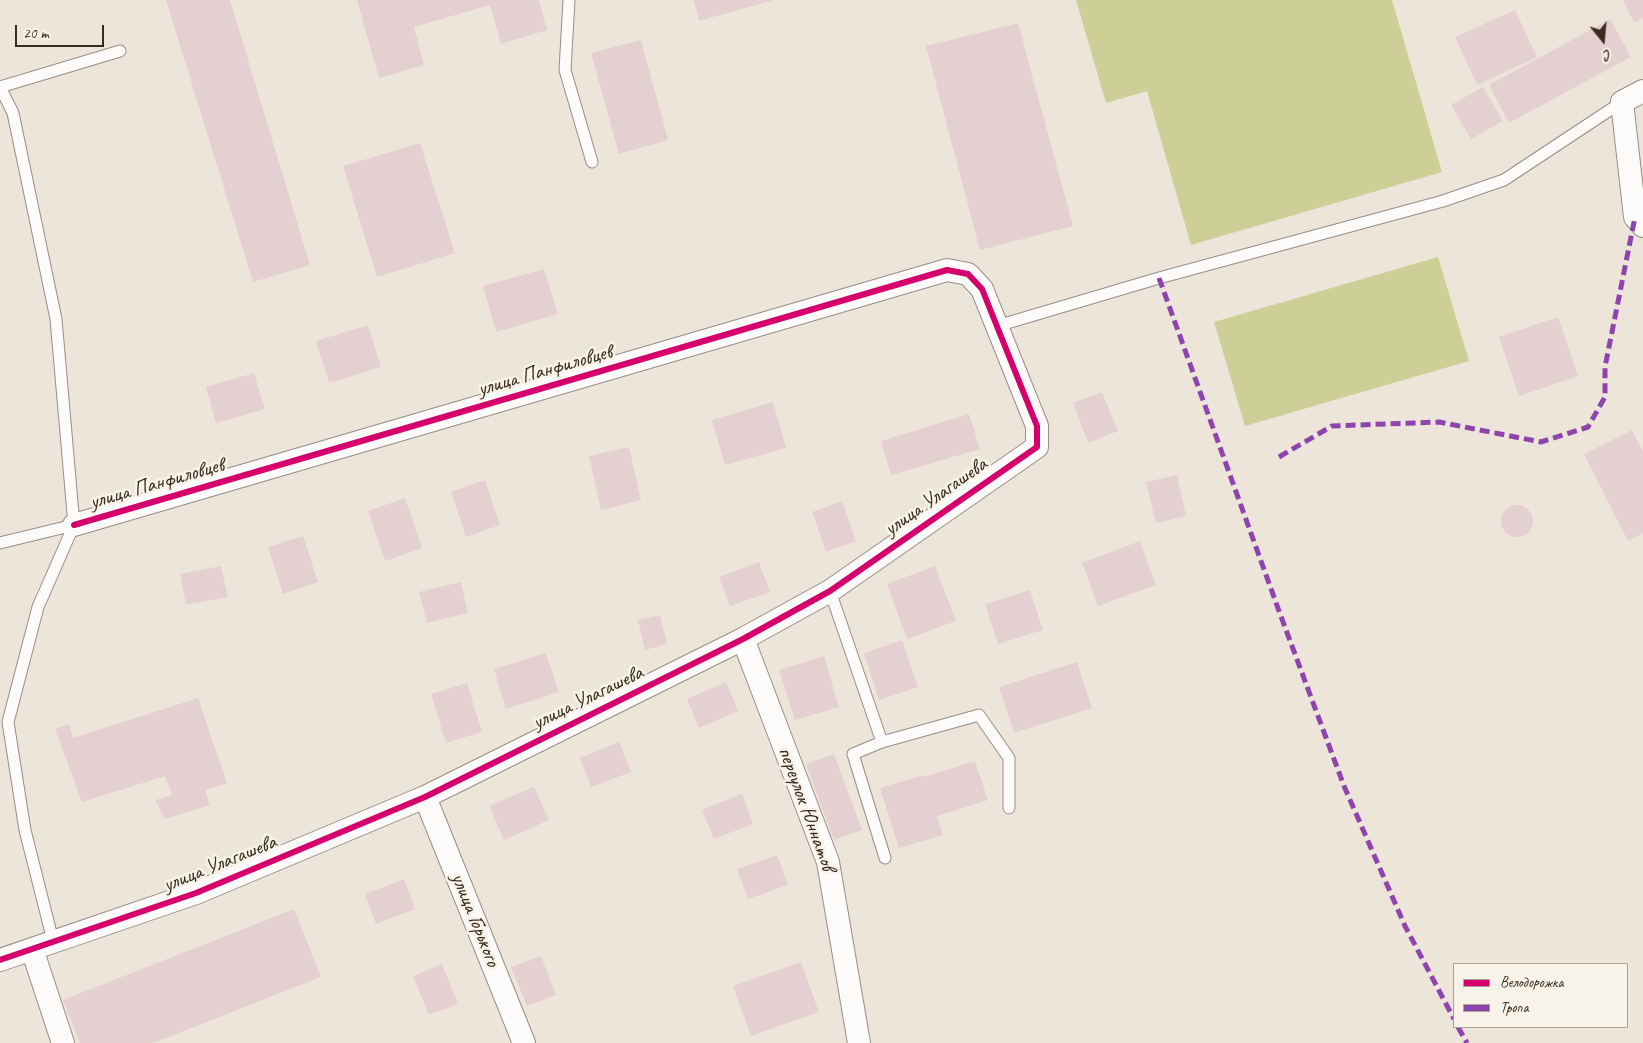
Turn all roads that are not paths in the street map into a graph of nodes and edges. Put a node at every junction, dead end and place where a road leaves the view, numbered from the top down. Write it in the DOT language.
graph roads {
  1 [pos="569,0"];
  2 [pos="120,51"];
  3 [pos="0,87"];
  4 [pos="1643,90"];
  5 [pos="1622,102"];
  6 [pos="592,162"];
  7 [pos="1643,226"];
  8 [pos="997,326"];
  9 [pos="74,525"];
  10 [pos="0,543"];
  11 [pos="830,591"];
  12 [pos="743,639"];
  13 [pos="882,742"];
  14 [pos="425,797"];
  15 [pos="1009,808"];
  16 [pos="885,858"];
  17 [pos="53,941"];
  18 [pos="32,949"];
  19 [pos="0,960"];
  20 [pos="63,1043"];
  21 [pos="524,1043"];
  22 [pos="859,1043"];
  1 -- 6 [label="lane"];
  2 -- 3 [label="lane"];
  3 -- 9 [label="lane"];
  4 -- 5 [label="street"];
  5 -- 7 [label="street"];
  5 -- 8 [label="lane"];
  8 -- 9 [label="street, улица Панфиловцев"];
  8 -- 11 [label="street, улица Улагашева"];
  9 -- 10 [label="lane"];
  9 -- 17 [label="lane"];
  11 -- 12 [label="street, улица Улагашева"];
  11 -- 13 [label="lane"];
  12 -- 14 [label="street, улица Улагашева"];
  12 -- 22 [label="street, переулок Юннатов"];
  13 -- 15 [label="lane"];
  13 -- 16 [label="lane"];
  14 -- 17 [label="street, улица Улагашева"];
  14 -- 21 [label="street, улица Горького"];
  17 -- 18 [label="street, улица Улагашева"];
  18 -- 19 [label="street, улица Улагашева"];
  18 -- 20 [label="street"];
}
